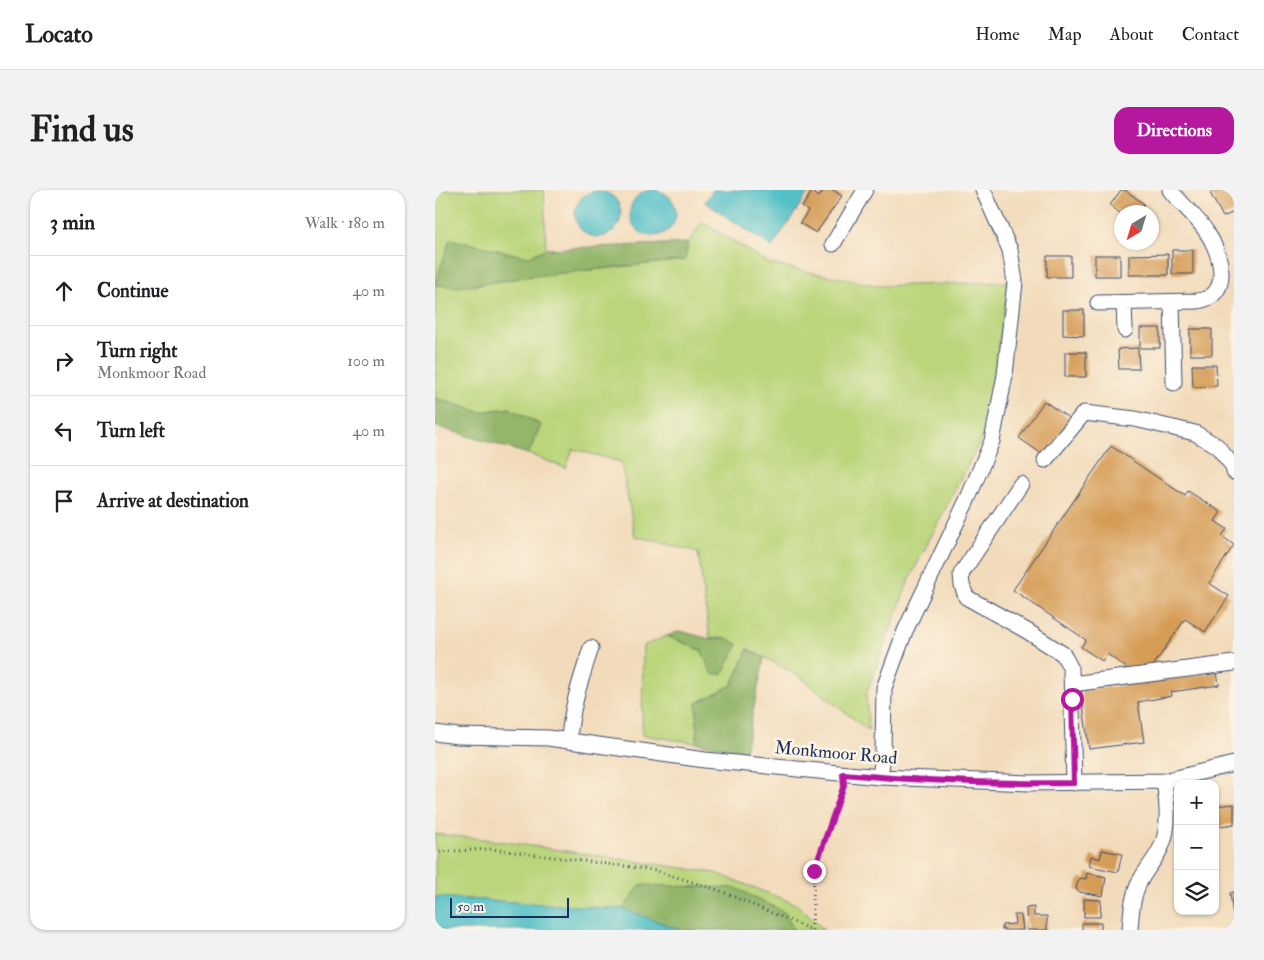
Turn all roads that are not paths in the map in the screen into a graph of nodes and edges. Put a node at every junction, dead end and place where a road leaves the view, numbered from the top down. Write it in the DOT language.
graph roads {
  1 [pos="865,190"];
  2 [pos="983,190"];
  3 [pos="1170,190"];
  4 [pos="833,244"];
  5 [pos="1172,302"];
  6 [pos="1097,303"];
  7 [pos="1124,303"];
  8 [pos="1125,330"];
  9 [pos="1174,383"];
  10 [pos="1045,460"];
  11 [pos="1234,472"];
  12 [pos="1021,484"];
  13 [pos="591,648"];
  14 [pos="1234,663"];
  15 [pos="1072,684"];
  16 [pos="435,733"];
  17 [pos="569,740"];
  18 [pos="1234,764"];
  19 [pos="881,777"];
  20 [pos="1164,781"];
  21 [pos="1074,783"];
  22 [pos="1130,930"];
  1 -- 4 [label="street"];
  2 -- 19 [label="street"];
  3 -- 5 [label="street"];
  5 -- 7 [label="street"];
  5 -- 9 [label="street"];
  6 -- 7 [label="street"];
  7 -- 8 [label="street"];
  10 -- 11 [label="street"];
  12 -- 15 [label="street"];
  13 -- 17 [label="street"];
  14 -- 15 [label="street"];
  15 -- 21 [label="street"];
  16 -- 17 [label="street, Monkmoor Road"];
  17 -- 19 [label="street, Monkmoor Road"];
  18 -- 20 [label="street, Monkmoor Road"];
  19 -- 21 [label="street, Monkmoor Road"];
  20 -- 21 [label="street, Monkmoor Road"];
  20 -- 22 [label="street"];
}
